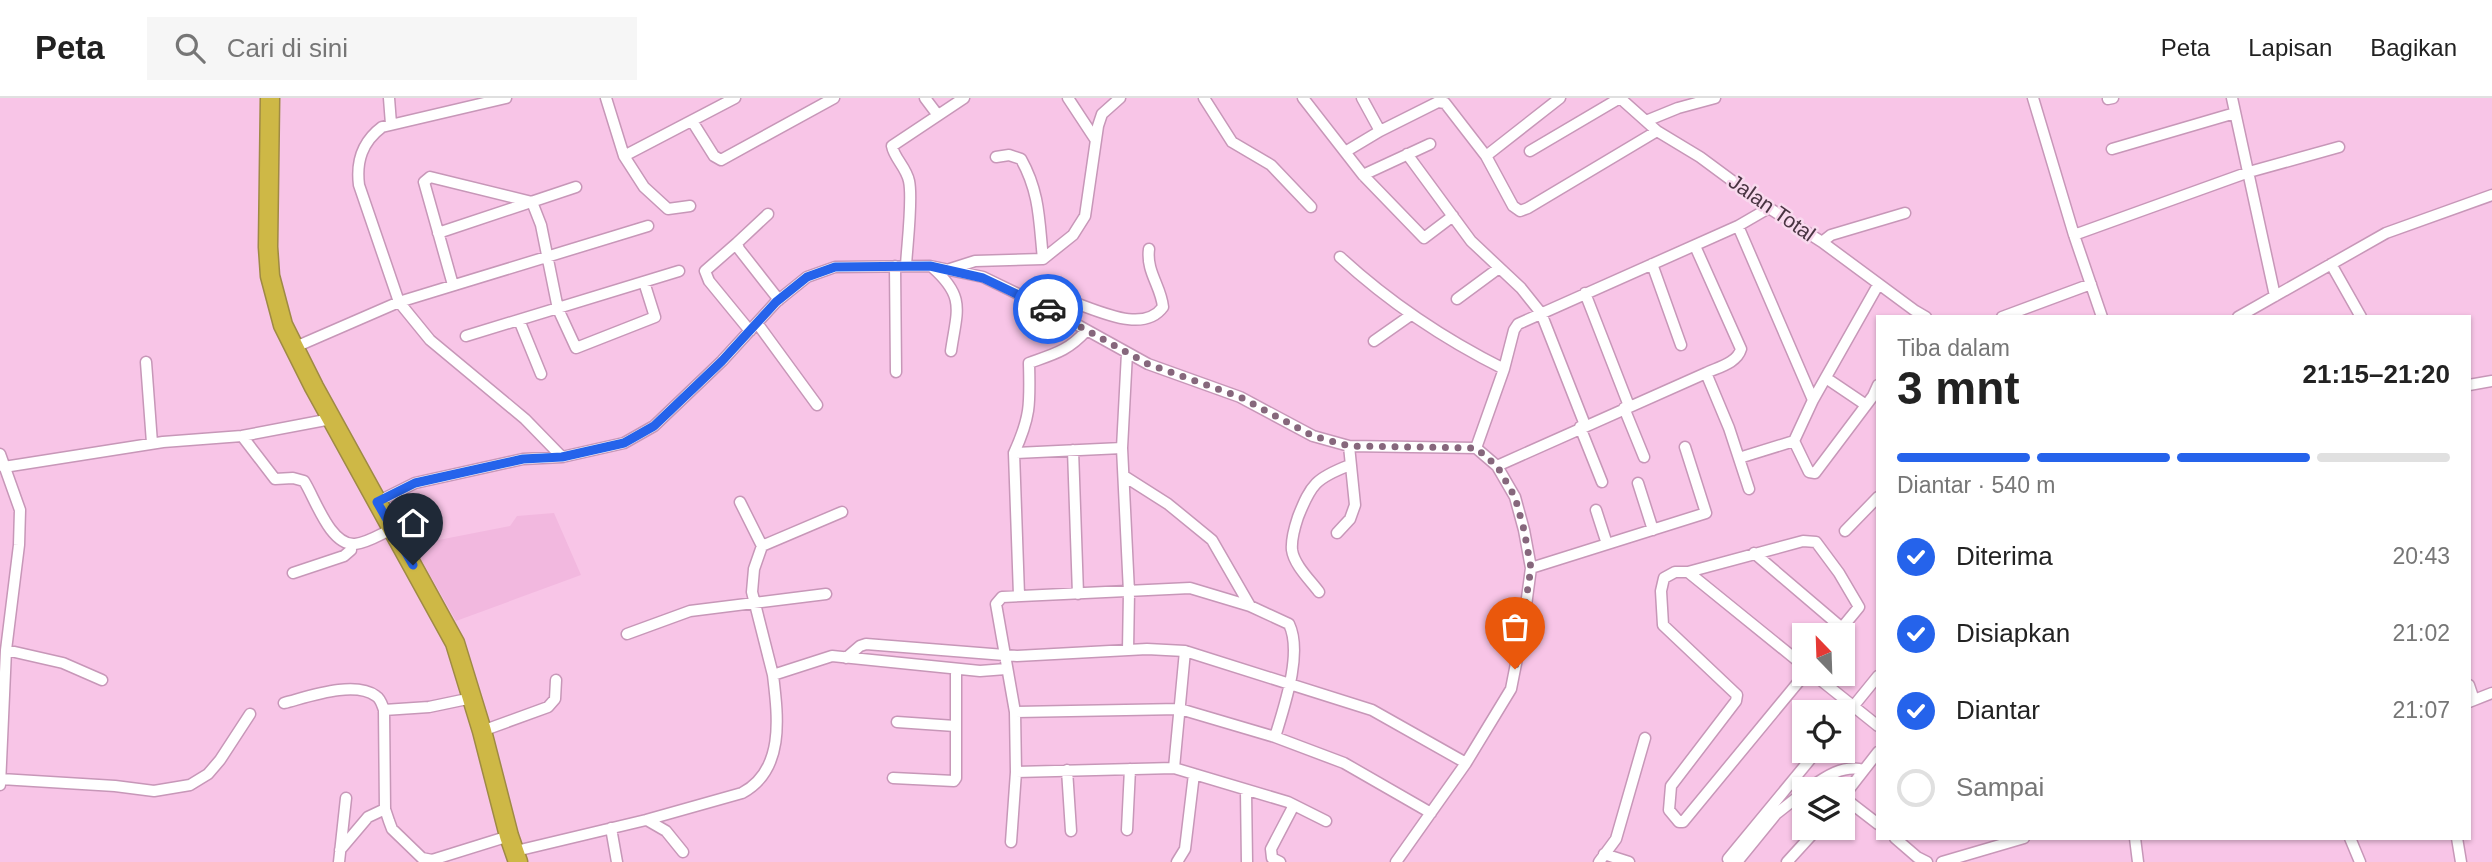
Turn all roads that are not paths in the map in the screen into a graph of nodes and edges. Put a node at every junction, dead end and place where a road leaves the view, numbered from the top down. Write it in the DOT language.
graph roads {
  1 [pos="270,98"];
  2 [pos="388,98"];
  3 [pos="506,98"];
  4 [pos="607,98"];
  5 [pos="734,98"];
  6 [pos="834,98"];
  7 [pos="925,98"];
  8 [pos="964,98"];
  9 [pos="1068,98"];
  10 [pos="1120,98"];
  11 [pos="1204,98"];
  12 [pos="1303,98"];
  13 [pos="1362,98"];
  14 [pos="1560,98"];
  15 [pos="1620,98"];
  16 [pos="1715,98"];
  17 [pos="2033,98"];
  18 [pos="2232,98"];
  19 [pos="2235,113"];
  20 [pos="937,114"];
  21 [pos="692,121"];
  22 [pos="1646,121"];
  23 [pos="391,124"];
  24 [pos="1380,131"];
  25 [pos="1657,131"];
  26 [pos="1095,139"];
  27 [pos="1430,144"];
  28 [pos="2339,146"];
  29 [pos="2112,149"];
  30 [pos="1530,151"];
  31 [pos="1345,152"];
  32 [pos="1407,154"];
  33 [pos="624,156"];
  34 [pos="1486,156"];
  35 [pos="996,157"];
  36 [pos="2249,172"];
  37 [pos="1363,175"];
  38 [pos="576,187"];
  39 [pos="2492,195"];
  40 [pos="532,202"];
  41 [pos="690,206"];
  42 [pos="1311,207"];
  43 [pos="1769,208"];
  44 [pos="1905,213"];
  45 [pos="768,214"];
  46 [pos="1453,216"];
  47 [pos="649,226"];
  48 [pos="1738,226"];
  49 [pos="438,233"];
  50 [pos="2074,235"];
  51 [pos="1822,242"];
  52 [pos="737,243"];
  53 [pos="1695,246"];
  54 [pos="1149,249"];
  55 [pos="547,256"];
  56 [pos="1340,257"];
  57 [pos="1043,259"];
  58 [pos="1651,264"];
  59 [pos="2331,264"];
  60 [pos="900,266"];
  61 [pos="930,266"];
  62 [pos="1499,268"];
  63 [pos="947,270"];
  64 [pos="678,271"];
  65 [pos="644,282"];
  66 [pos="2091,284"];
  67 [pos="453,285"];
  68 [pos="1878,285"];
  69 [pos="1585,293"];
  70 [pos="1022,296"];
  71 [pos="2275,296"];
  72 [pos="1457,299"];
  73 [pos="779,300"];
  74 [pos="399,302"];
  75 [pos="558,309"];
  76 [pos="1541,313"];
  77 [pos="1912,313"];
  78 [pos="1411,315"];
  79 [pos="2011,315"];
  80 [pos="2101,315"];
  81 [pos="2242,315"];
  82 [pos="2360,315"];
  83 [pos="519,320"];
  84 [pos="753,327"];
  85 [pos="1086,331"];
  86 [pos="466,336"];
  87 [pos="1374,341"];
  88 [pos="1681,345"];
  89 [pos="293,348"];
  90 [pos="951,351"];
  91 [pos="1127,353"];
  92 [pos="146,362"];
  93 [pos="1504,369"];
  94 [pos="896,372"];
  95 [pos="1706,373"];
  96 [pos="541,374"];
  97 [pos="1826,378"];
  98 [pos="2492,381"];
  99 [pos="2471,385"];
  100 [pos="1876,388"];
  101 [pos="1813,400"];
  102 [pos="817,405"];
  103 [pos="1866,405"];
  104 [pos="1627,407"];
  105 [pos="331,419"];
  106 [pos="1583,426"];
  107 [pos="242,436"];
  108 [pos="1794,441"];
  109 [pos="152,443"];
  110 [pos="1349,446"];
  111 [pos="1685,447"];
  112 [pos="1122,448"];
  113 [pos="1476,448"];
  114 [pos="1073,450"];
  115 [pos="1014,453"];
  116 [pos="0,454"];
  117 [pos="562,457"];
  118 [pos="1644,457"];
  119 [pos="1739,458"];
  120 [pos="1350,465"];
  121 [pos="2,466"];
  122 [pos="1497,466"];
  123 [pos="1124,476"];
  124 [pos="4,480"];
  125 [pos="1602,482"];
  126 [pos="1638,483"];
  127 [pos="1749,489"];
  128 [pos="1876,499"];
  129 [pos="377,502"];
  130 [pos="740,502"];
  131 [pos="1596,510"];
  132 [pos="842,512"];
  133 [pos="392,529"];
  134 [pos="1653,530"];
  135 [pos="1845,531"];
  136 [pos="1337,533"];
  137 [pos="350,544"];
  138 [pos="1607,544"];
  139 [pos="762,546"];
  140 [pos="1754,553"];
  141 [pos="1531,568"];
  142 [pos="1688,572"];
  143 [pos="293,573"];
  144 [pos="1129,592"];
  145 [pos="1319,592"];
  146 [pos="826,594"];
  147 [pos="1078,594"];
  148 [pos="1019,595"];
  149 [pos="755,603"];
  150 [pos="1250,606"];
  151 [pos="5,613"];
  152 [pos="1829,623"];
  153 [pos="1846,623"];
  154 [pos="627,634"];
  155 [pos="6,650"];
  156 [pos="1128,650"];
  157 [pos="1185,651"];
  158 [pos="1004,655"];
  159 [pos="1792,656"];
  160 [pos="846,658"];
  161 [pos="956,669"];
  162 [pos="1006,669"];
  163 [pos="773,675"];
  164 [pos="1876,678"];
  165 [pos="102,680"];
  166 [pos="556,680"];
  167 [pos="1290,684"];
  168 [pos="1795,686"];
  169 [pos="1828,686"];
  170 [pos="2492,693"];
  171 [pos="472,698"];
  172 [pos="1846,700"];
  173 [pos="2472,701"];
  174 [pos="284,703"];
  175 [pos="1855,704"];
  176 [pos="1855,708"];
  177 [pos="1180,709"];
  178 [pos="384,710"];
  179 [pos="1015,712"];
  180 [pos="250,714"];
  181 [pos="897,722"];
  182 [pos="1876,724"];
  183 [pos="955,726"];
  184 [pos="482,731"];
  185 [pos="1275,737"];
  186 [pos="1645,738"];
  187 [pos="1876,755"];
  188 [pos="1466,763"];
  189 [pos="1808,763"];
  190 [pos="1174,768"];
  191 [pos="1130,769"];
  192 [pos="1067,770"];
  193 [pos="1864,770"];
  194 [pos="1016,772"];
  195 [pos="1194,774"];
  196 [pos="1827,777"];
  197 [pos="892,778"];
  198 [pos="1,779"];
  199 [pos="1855,782"];
  200 [pos="0,785"];
  201 [pos="1246,791"];
  202 [pos="346,798"];
  203 [pos="1792,802"];
  204 [pos="1294,805"];
  205 [pos="1855,806"];
  206 [pos="385,809"];
  207 [pos="1431,813"];
  208 [pos="646,820"];
  209 [pos="1326,821"];
  210 [pos="1876,822"];
  211 [pos="611,828"];
  212 [pos="1127,830"];
  213 [pos="1071,831"];
  214 [pos="1807,840"];
  215 [pos="1897,840"];
  216 [pos="2017,840"];
  217 [pos="2135,840"];
  218 [pos="2351,840"];
  219 [pos="2457,840"];
  220 [pos="1011,842"];
  221 [pos="340,850"];
  222 [pos="514,850"];
  223 [pos="683,852"];
  224 [pos="1602,858"];
  225 [pos="1732,861"];
  226 [pos="339,862"];
  227 [pos="617,862"];
  228 [pos="1177,862"];
  229 [pos="1247,862"];
  230 [pos="1280,862"];
  231 [pos="1396,862"];
  232 [pos="1629,862"];
  233 [pos="1787,862"];
  234 [pos="1927,862"];
  235 [pos="1942,862"];
  236 [pos="2138,862"];
  237 [pos="2360,862"];
  238 [pos="2461,862"];
  1 -- 89 [label="highway"];
  2 -- 23 [label="street"];
  3 -- 23 [label="street"];
  4 -- 33 [label="street"];
  5 -- 21 [label="street"];
  6 -- 21 [label="street"];
  7 -- 20 [label="street"];
  8 -- 20 [label="street"];
  9 -- 26 [label="street"];
  10 -- 26 [label="street"];
  11 -- 42 [label="street"];
  12 -- 31 [label="street"];
  13 -- 24 [label="street"];
  14 -- 34 [label="street"];
  15 -- 22 [label="street, Jalan Total"];
  15 -- 30 [label="street"];
  16 -- 22 [label="street"];
  17 -- 50 [label="street"];
  18 -- 19 [label="street"];
  19 -- 29 [label="street"];
  19 -- 36 [label="street"];
  20 -- 60 [label="street"];
  21 -- 33 [label="street"];
  22 -- 25 [label="street, Jalan Total"];
  23 -- 74 [label="street"];
  24 -- 31 [label="street"];
  24 -- 34 [label="street"];
  25 -- 34 [label="street"];
  25 -- 43 [label="street, Jalan Total"];
  26 -- 57 [label="street"];
  27 -- 32 [label="street"];
  28 -- 36 [label="street"];
  31 -- 37 [label="street"];
  32 -- 37 [label="street"];
  32 -- 46 [label="street"];
  33 -- 41 [label="street"];
  35 -- 57 [label="street"];
  36 -- 50 [label="street"];
  36 -- 71 [label="street"];
  37 -- 46 [label="street"];
  38 -- 40 [label="street"];
  39 -- 59 [label="street"];
  40 -- 49 [label="street"];
  40 -- 49 [label="street"];
  40 -- 55 [label="street"];
  43 -- 48 [label="street"];
  43 -- 51 [label="street, Jalan Total"];
  44 -- 51 [label="street"];
  45 -- 52 [label="street"];
  46 -- 62 [label="street"];
  47 -- 55 [label="street"];
  48 -- 53 [label="street"];
  48 -- 101 [label="street"];
  49 -- 67 [label="street"];
  50 -- 66 [label="street"];
  51 -- 68 [label="street, Jalan Total"];
  52 -- 73 [label="street"];
  52 -- 84 [label="street"];
  53 -- 58 [label="street"];
  53 -- 95 [label="street"];
  54 -- 70 [label="street"];
  55 -- 67 [label="street"];
  55 -- 75 [label="street"];
  56 -- 78 [label="street"];
  57 -- 63 [label="street"];
  58 -- 69 [label="street"];
  58 -- 88 [label="street"];
  59 -- 71 [label="street"];
  59 -- 82 [label="street"];
  60 -- 61 [label="street"];
  60 -- 73 [label="street"];
  60 -- 94 [label="street"];
  61 -- 63 [label="street"];
  61 -- 90 [label="street"];
  62 -- 72 [label="street"];
  62 -- 76 [label="street"];
  63 -- 70 [label="street"];
  64 -- 65 [label="street"];
  65 -- 75 [label="street"];
  65 -- 75 [label="street"];
  66 -- 79 [label="street"];
  66 -- 80 [label="street"];
  67 -- 74 [label="street"];
  68 -- 77 [label="street, Jalan Total"];
  68 -- 97 [label="street"];
  69 -- 76 [label="street"];
  69 -- 104 [label="street"];
  70 -- 85 [label="street"];
  71 -- 81 [label="street"];
  73 -- 84 [label="street"];
  74 -- 89 [label="street"];
  74 -- 117 [label="street"];
  75 -- 83 [label="street"];
  76 -- 93 [label="street"];
  76 -- 106 [label="street"];
  78 -- 87 [label="street"];
  78 -- 93 [label="street"];
  83 -- 86 [label="street"];
  83 -- 96 [label="street"];
  84 -- 102 [label="street"];
  84 -- 117 [label="street"];
  85 -- 91 [label="street"];
  85 -- 115 [label="street"];
  89 -- 105 [label="highway"];
  91 -- 110 [label="street"];
  91 -- 112 [label="street"];
  92 -- 109 [label="street"];
  93 -- 113 [label="street"];
  95 -- 104 [label="street"];
  95 -- 119 [label="street"];
  97 -- 101 [label="street"];
  97 -- 103 [label="street"];
  98 -- 99 [label="street"];
  100 -- 103 [label="street"];
  101 -- 108 [label="street"];
  103 -- 108 [label="street"];
  104 -- 106 [label="street"];
  104 -- 118 [label="street"];
  105 -- 107 [label="street"];
  105 -- 129 [label="highway"];
  106 -- 122 [label="street"];
  106 -- 125 [label="street"];
  107 -- 109 [label="street"];
  107 -- 137 [label="street"];
  108 -- 119 [label="street"];
  109 -- 121 [label="street"];
  110 -- 113 [label="street"];
  110 -- 120 [label="street"];
  111 -- 134 [label="street"];
  112 -- 114 [label="street"];
  112 -- 123 [label="street"];
  113 -- 122 [label="street"];
  114 -- 115 [label="street"];
  114 -- 147 [label="street"];
  115 -- 148 [label="street"];
  116 -- 121 [label="street"];
  117 -- 129 [label="street"];
  119 -- 127 [label="street"];
  120 -- 136 [label="street"];
  120 -- 145 [label="street"];
  121 -- 124 [label="street"];
  122 -- 141 [label="street"];
  123 -- 144 [label="street"];
  123 -- 150 [label="street"];
  124 -- 151 [label="street"];
  126 -- 134 [label="street"];
  128 -- 135 [label="street"];
  129 -- 133 [label="highway"];
  130 -- 139 [label="street"];
  131 -- 138 [label="street"];
  132 -- 139 [label="street"];
  133 -- 137 [label="street"];
  133 -- 171 [label="highway"];
  134 -- 138 [label="street"];
  137 -- 143 [label="street"];
  138 -- 141 [label="street"];
  139 -- 149 [label="street"];
  140 -- 142 [label="street"];
  140 -- 152 [label="street"];
  140 -- 153 [label="street"];
  141 -- 188 [label="street"];
  142 -- 159 [label="street"];
  142 -- 168 [label="street"];
  144 -- 147 [label="street"];
  144 -- 150 [label="street"];
  144 -- 156 [label="street"];
  146 -- 149 [label="street"];
  147 -- 148 [label="street"];
  148 -- 158 [label="street"];
  149 -- 154 [label="street"];
  149 -- 163 [label="street"];
  150 -- 167 [label="street"];
  151 -- 155 [label="street"];
  155 -- 165 [label="street"];
  155 -- 198 [label="street"];
  156 -- 157 [label="street"];
  156 -- 158 [label="street"];
  157 -- 167 [label="street"];
  157 -- 177 [label="street"];
  158 -- 160 [label="street"];
  158 -- 162 [label="street"];
  160 -- 161 [label="street"];
  160 -- 163 [label="street"];
  161 -- 162 [label="street"];
  161 -- 183 [label="street"];
  162 -- 179 [label="street"];
  163 -- 208 [label="street"];
  164 -- 175 [label="street"];
  166 -- 184 [label="street"];
  167 -- 185 [label="street"];
  167 -- 188 [label="street"];
  169 -- 172 [label="street"];
  170 -- 173 [label="street"];
  171 -- 178 [label="street"];
  171 -- 184 [label="highway"];
  174 -- 178 [label="street"];
  176 -- 182 [label="street"];
  177 -- 179 [label="street"];
  177 -- 185 [label="street"];
  177 -- 190 [label="street"];
  178 -- 206 [label="street"];
  179 -- 194 [label="street"];
  180 -- 198 [label="street"];
  181 -- 183 [label="street"];
  183 -- 197 [label="street"];
  184 -- 222 [label="highway"];
  185 -- 207 [label="street"];
  186 -- 224 [label="street"];
  187 -- 193 [label="street"];
  188 -- 207 [label="street"];
  189 -- 225 [label="street"];
  190 -- 191 [label="street"];
  190 -- 195 [label="street"];
  191 -- 192 [label="street"];
  191 -- 212 [label="street"];
  192 -- 194 [label="street"];
  192 -- 213 [label="street"];
  193 -- 196 [label="street"];
  193 -- 199 [label="street"];
  194 -- 220 [label="street"];
  195 -- 201 [label="street"];
  195 -- 228 [label="street"];
  198 -- 200 [label="street"];
  201 -- 204 [label="street"];
  201 -- 229 [label="street"];
  202 -- 221 [label="street"];
  203 -- 225 [label="street"];
  204 -- 209 [label="street"];
  204 -- 230 [label="street"];
  205 -- 210 [label="street"];
  206 -- 221 [label="street"];
  206 -- 222 [label="street"];
  207 -- 231 [label="street"];
  208 -- 211 [label="street"];
  208 -- 223 [label="street"];
  211 -- 222 [label="street"];
  211 -- 227 [label="street"];
  214 -- 233 [label="street"];
  215 -- 234 [label="street"];
  216 -- 235 [label="street"];
  217 -- 236 [label="street"];
  218 -- 237 [label="street"];
  219 -- 238 [label="street"];
  221 -- 226 [label="street"];
  224 -- 232 [label="street"];
}
